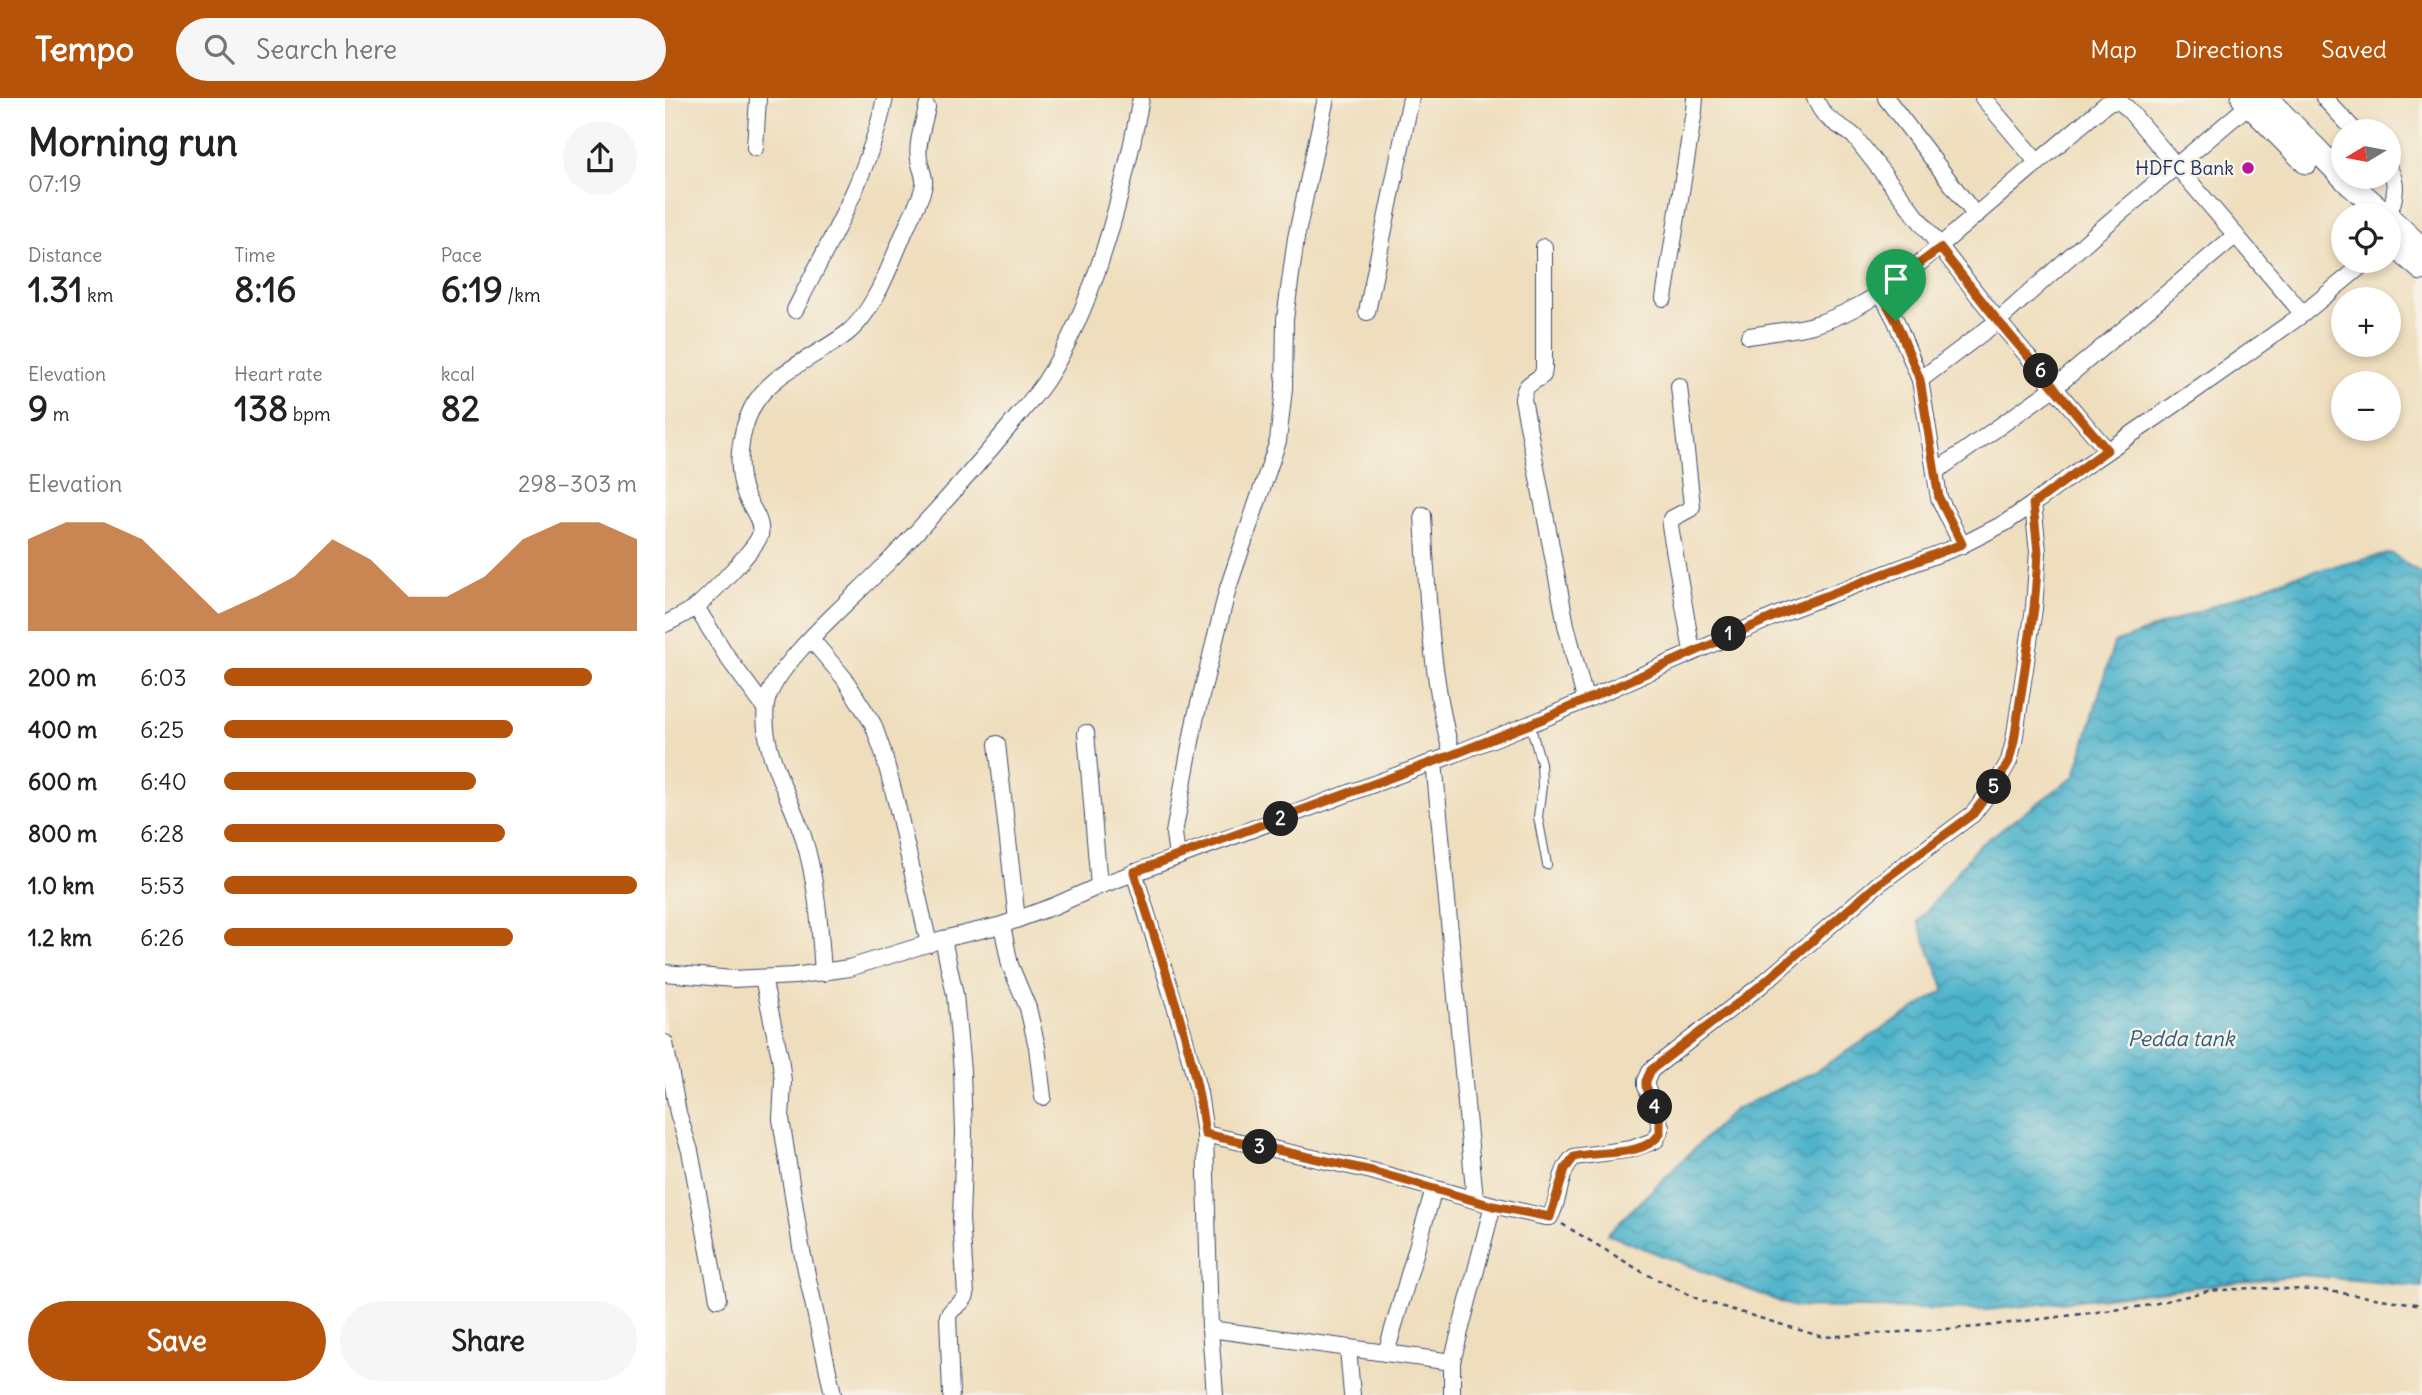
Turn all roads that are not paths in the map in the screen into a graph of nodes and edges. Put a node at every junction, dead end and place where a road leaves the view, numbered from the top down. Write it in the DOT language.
graph roads {
  1 [pos="758,98"];
  2 [pos="885,98"];
  3 [pos="1141,98"];
  4 [pos="1326,98"];
  5 [pos="1411,98"];
  6 [pos="1695,98"];
  7 [pos="1815,98"];
  8 [pos="1886,98"];
  9 [pos="1983,98"];
  10 [pos="2324,98"];
  11 [pos="2253,100"];
  12 [pos="926,107"];
  13 [pos="2344,119"];
  14 [pos="755,148"];
  15 [pos="2038,163"];
  16 [pos="2177,166"];
  17 [pos="2350,203"];
  18 [pos="2367,203"];
  19 [pos="1976,216"];
  20 [pos="2236,235"];
  21 [pos="2401,236"];
  22 [pos="2401,243"];
  23 [pos="1544,247"];
  24 [pos="1940,248"];
  25 [pos="2422,249"];
  26 [pos="2422,269"];
  27 [pos="2353,273"];
  28 [pos="1881,293"];
  29 [pos="1664,298"];
  30 [pos="795,310"];
  31 [pos="1367,312"];
  32 [pos="2303,314"];
  33 [pos="1998,321"];
  34 [pos="1749,336"];
  35 [pos="1920,380"];
  36 [pos="1679,386"];
  37 [pos="2055,387"];
  38 [pos="2107,450"];
  39 [pos="1935,472"];
  40 [pos="2033,504"];
  41 [pos="1423,515"];
  42 [pos="1962,544"];
  43 [pos="696,607"];
  44 [pos="665,624"];
  45 [pos="811,639"];
  46 [pos="1692,651"];
  47 [pos="1585,699"];
  48 [pos="765,708"];
  49 [pos="1529,724"];
  50 [pos="1086,733"];
  51 [pos="997,744"];
  52 [pos="1452,755"];
  53 [pos="1434,761"];
  54 [pos="1177,857"];
  55 [pos="1547,865"];
  56 [pos="1134,872"];
  57 [pos="1098,886"];
  58 [pos="1010,923"];
  59 [pos="936,941"];
  60 [pos="823,972"];
  61 [pos="665,973"];
  62 [pos="763,978"];
  63 [pos="665,1043"];
  64 [pos="1042,1097"];
  65 [pos="1205,1134"];
  66 [pos="1434,1189"];
  67 [pos="1475,1200"];
  68 [pos="1493,1206"];
  69 [pos="718,1299"];
  70 [pos="1210,1329"];
  71 [pos="1348,1348"];
  72 [pos="1386,1353"];
  73 [pos="1452,1362"];
  74 [pos="834,1394"];
  75 [pos="951,1395"];
  76 [pos="1215,1395"];
  77 [pos="1352,1395"];
  78 [pos="1451,1395"];
  1 -- 14 [label="street"];
  2 -- 30 [label="street"];
  3 -- 45 [label="street"];
  4 -- 54 [label="street"];
  5 -- 31 [label="street"];
  6 -- 29 [label="street"];
  7 -- 24 [label="street"];
  8 -- 19 [label="street"];
  9 -- 15 [label="street"];
  10 -- 13 [label="street"];
  11 -- 16 [label="street"];
  11 -- 17 [label="main road"];
  11 -- 18 [label="main road"];
  12 -- 43 [label="street"];
  15 -- 16 [label="street"];
  15 -- 19 [label="street"];
  16 -- 20 [label="street"];
  16 -- 33 [label="street"];
  19 -- 24 [label="street"];
  20 -- 32 [label="street"];
  20 -- 37 [label="street"];
  21 -- 25 [label="main road"];
  22 -- 26 [label="main road"];
  23 -- 47 [label="street"];
  24 -- 28 [label="street"];
  24 -- 33 [label="street"];
  27 -- 32 [label="street"];
  28 -- 34 [label="street"];
  28 -- 35 [label="street"];
  32 -- 38 [label="street"];
  33 -- 35 [label="street"];
  33 -- 37 [label="street"];
  35 -- 39 [label="street"];
  36 -- 46 [label="street"];
  37 -- 38 [label="street"];
  37 -- 39 [label="street"];
  38 -- 40 [label="street"];
  39 -- 42 [label="street"];
  40 -- 42 [label="street"];
  40 -- 68 [label="street"];
  41 -- 52 [label="street"];
  42 -- 46 [label="street"];
  43 -- 44 [label="street"];
  43 -- 48 [label="street"];
  45 -- 48 [label="street"];
  45 -- 59 [label="street"];
  46 -- 47 [label="street"];
  47 -- 49 [label="street"];
  48 -- 60 [label="street"];
  49 -- 52 [label="street"];
  49 -- 55 [label="lane"];
  50 -- 57 [label="street"];
  51 -- 58 [label="street"];
  52 -- 53 [label="street"];
  53 -- 54 [label="street"];
  53 -- 67 [label="street"];
  54 -- 56 [label="street"];
  56 -- 57 [label="street"];
  56 -- 65 [label="street"];
  57 -- 58 [label="street"];
  58 -- 59 [label="street"];
  58 -- 64 [label="street"];
  59 -- 60 [label="street"];
  59 -- 75 [label="street"];
  60 -- 62 [label="street"];
  61 -- 62 [label="street"];
  62 -- 74 [label="street"];
  63 -- 69 [label="street"];
  65 -- 66 [label="street"];
  65 -- 70 [label="street"];
  66 -- 67 [label="street"];
  66 -- 72 [label="street"];
  67 -- 68 [label="street"];
  68 -- 73 [label="street"];
  70 -- 71 [label="street"];
  70 -- 76 [label="street"];
  71 -- 72 [label="street"];
  71 -- 77 [label="street"];
  72 -- 73 [label="street"];
  73 -- 78 [label="street"];
}
